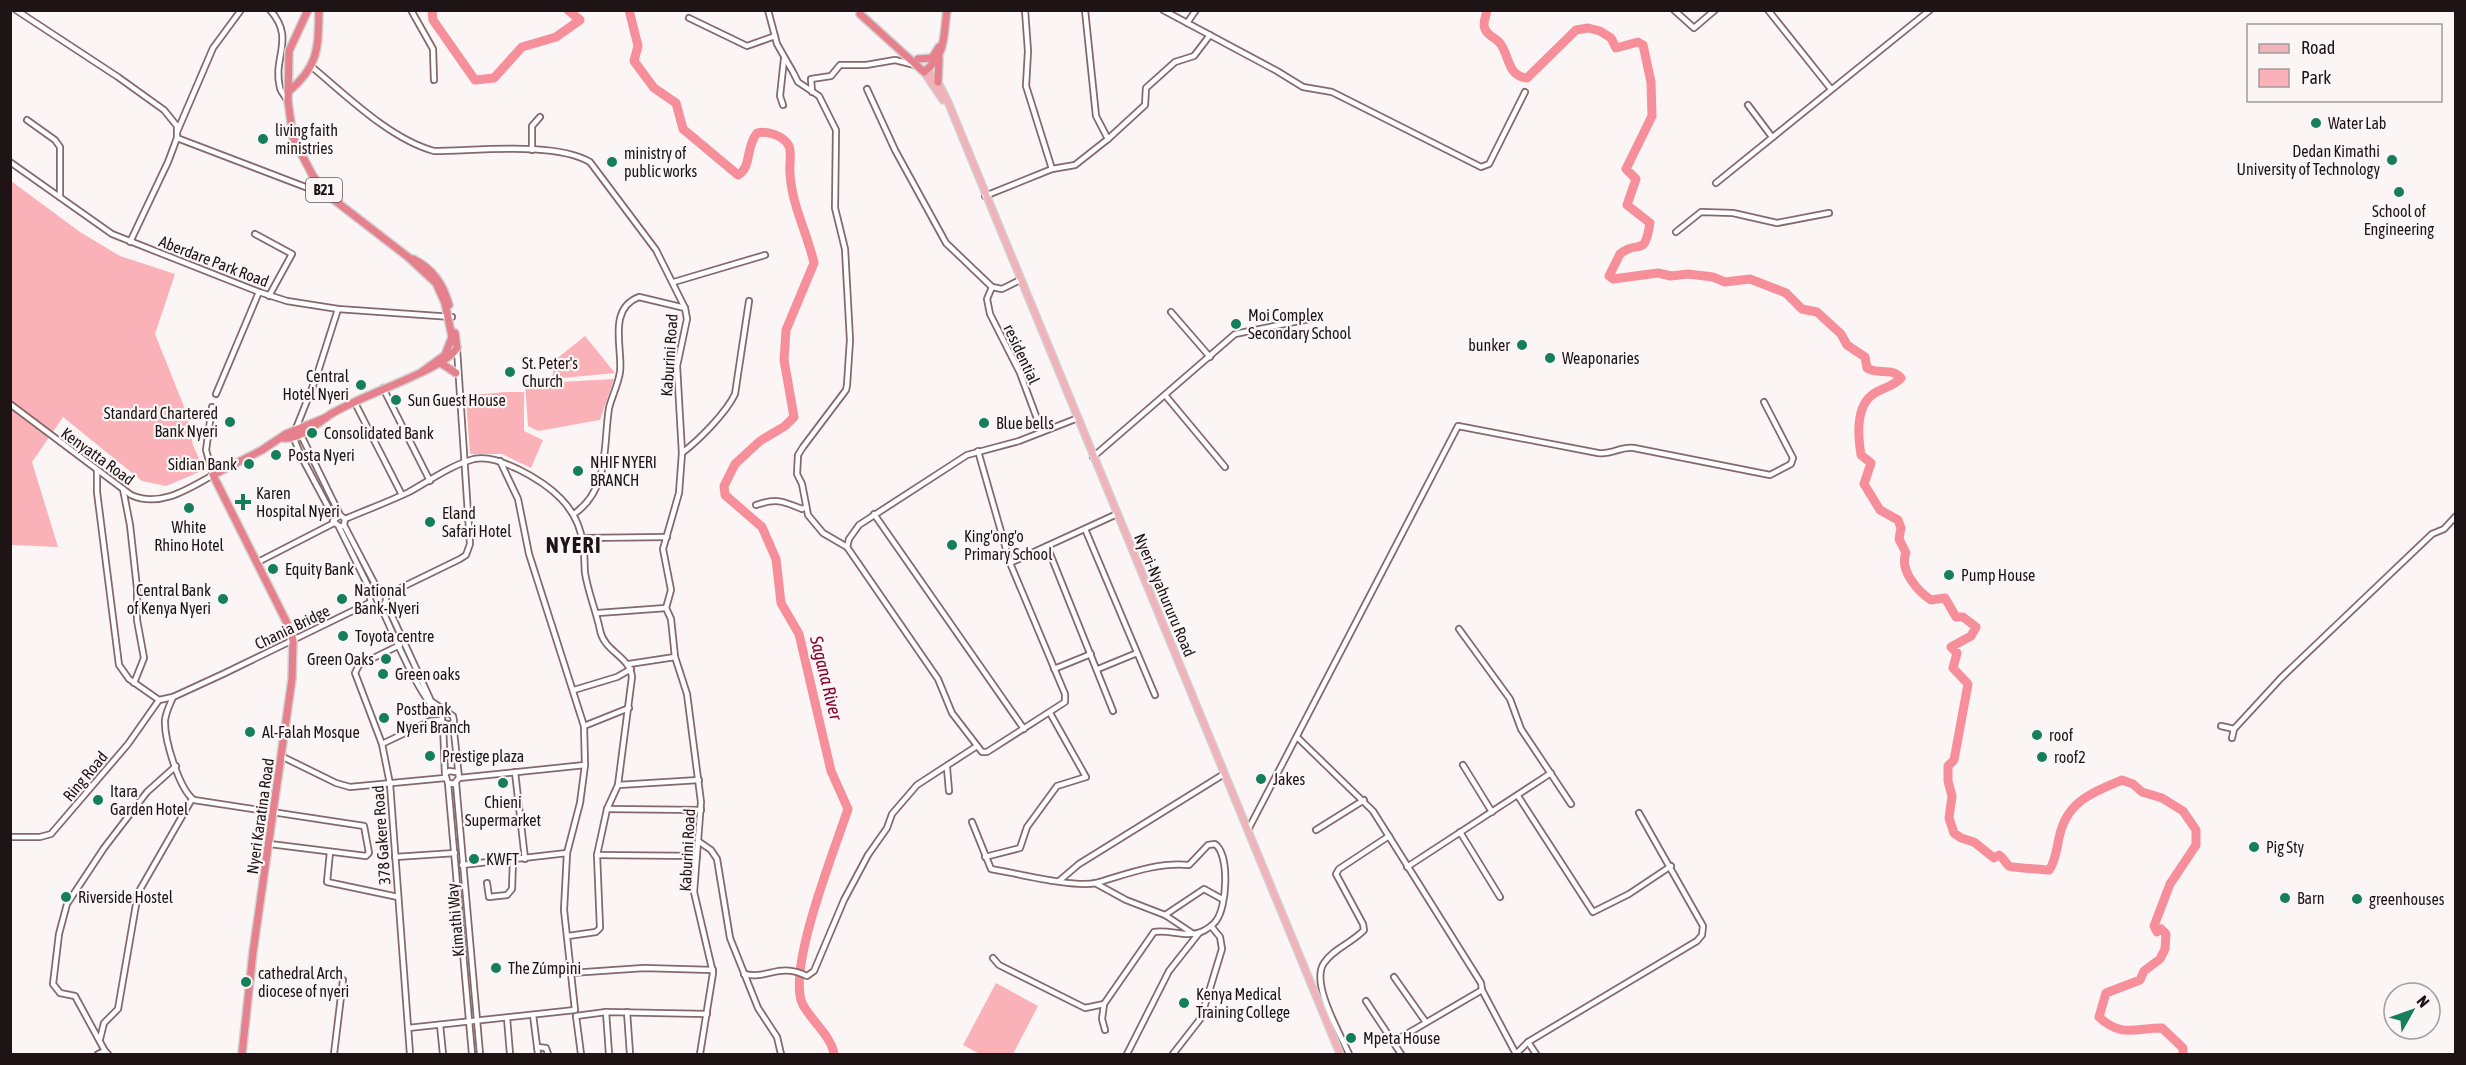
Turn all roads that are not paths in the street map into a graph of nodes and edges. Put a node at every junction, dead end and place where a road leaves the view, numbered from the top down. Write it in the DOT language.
graph roads {
  1 [pos="16,10"];
  2 [pos="241,10"];
  3 [pos="270,10"];
  4 [pos="308,10"];
  5 [pos="320,10"];
  6 [pos="411,10"];
  7 [pos="768,10"];
  8 [pos="947,10"];
  9 [pos="1025,10"];
  10 [pos="1085,10"];
  11 [pos="1163,10"];
  12 [pos="1196,10"];
  13 [pos="1674,10"];
  14 [pos="1715,10"];
  15 [pos="1768,10"];
  16 [pos="1930,10"];
  17 [pos="858,12"];
  18 [pos="689,18"];
  19 [pos="1187,23"];
  20 [pos="1210,35"];
  21 [pos="775,36"];
  22 [pos="783,56"];
  23 [pos="936,57"];
  24 [pos="922,66"];
  25 [pos="312,68"];
  26 [pos="434,80"];
  27 [pos="938,82"];
  28 [pos="867,89"];
  29 [pos="1831,89"];
  30 [pos="288,92"];
  31 [pos="812,92"];
  32 [pos="1525,92"];
  33 [pos="288,101"];
  34 [pos="783,105"];
  35 [pos="1749,105"];
  36 [pos="540,117"];
  37 [pos="27,120"];
  38 [pos="177,135"];
  39 [pos="1772,137"];
  40 [pos="1108,139"];
  41 [pos="965,146"];
  42 [pos="532,150"];
  43 [pos="10,162"];
  44 [pos="1052,169"];
  45 [pos="1716,183"];
  46 [pos="329,196"];
  47 [pos="985,196"];
  48 [pos="60,197"];
  49 [pos="1829,213"];
  50 [pos="1676,232"];
  51 [pos="255,234"];
  52 [pos="130,242"];
  53 [pos="765,255"];
  54 [pos="1020,280"];
  55 [pos="674,282"];
  56 [pos="992,287"];
  57 [pos="259,292"];
  58 [pos="269,296"];
  59 [pos="749,301"];
  60 [pos="685,308"];
  61 [pos="338,309"];
  62 [pos="1171,312"];
  63 [pos="449,314"];
  64 [pos="1314,318"];
  65 [pos="452,337"];
  66 [pos="456,350"];
  67 [pos="1210,357"];
  68 [pos="442,364"];
  69 [pos="423,371"];
  70 [pos="456,373"];
  71 [pos="383,388"];
  72 [pos="216,394"];
  73 [pos="1165,395"];
  74 [pos="1764,402"];
  75 [pos="355,403"];
  76 [pos="10,404"];
  77 [pos="212,407"];
  78 [pos="461,408"];
  79 [pos="1078,418"];
  80 [pos="298,429"];
  81 [pos="1041,432"];
  82 [pos="978,451"];
  83 [pos="682,453"];
  84 [pos="1093,457"];
  85 [pos="500,461"];
  86 [pos="465,462"];
  87 [pos="1225,467"];
  88 [pos="97,470"];
  89 [pos="213,475"];
  90 [pos="430,481"];
  91 [pos="123,489"];
  92 [pos="402,495"];
  93 [pos="756,505"];
  94 [pos="806,507"];
  95 [pos="574,514"];
  96 [pos="874,514"];
  97 [pos="1117,514"];
  98 [pos="2456,516"];
  99 [pos="339,522"];
  100 [pos="1085,530"];
  101 [pos="667,537"];
  102 [pos="582,538"];
  103 [pos="1047,546"];
  104 [pos="847,547"];
  105 [pos="258,562"];
  106 [pos="1010,563"];
  107 [pos="378,590"];
  108 [pos="372,594"];
  109 [pos="386,595"];
  110 [pos="370,602"];
  111 [pos="386,603"];
  112 [pos="381,607"];
  113 [pos="666,608"];
  114 [pos="598,613"];
  115 [pos="1459,629"];
  116 [pos="294,639"];
  117 [pos="400,645"];
  118 [pos="1137,653"];
  119 [pos="1091,654"];
  120 [pos="675,657"];
  121 [pos="631,667"];
  122 [pos="1054,669"];
  123 [pos="1098,669"];
  124 [pos="134,683"];
  125 [pos="574,690"];
  126 [pos="1155,695"];
  127 [pos="173,697"];
  128 [pos="159,700"];
  129 [pos="629,708"];
  130 [pos="1113,711"];
  131 [pos="1050,714"];
  132 [pos="443,718"];
  133 [pos="453,723"];
  134 [pos="584,726"];
  135 [pos="2221,726"];
  136 [pos="1024,729"];
  137 [pos="2234,729"];
  138 [pos="1298,738"];
  139 [pos="2232,738"];
  140 [pos="382,744"];
  141 [pos="977,746"];
  142 [pos="281,756"];
  143 [pos="585,765"];
  144 [pos="1463,765"];
  145 [pos="176,766"];
  146 [pos="947,768"];
  147 [pos="456,772"];
  148 [pos="515,772"];
  149 [pos="1551,773"];
  150 [pos="1224,774"];
  151 [pos="446,778"];
  152 [pos="699,780"];
  153 [pos="457,781"];
  154 [pos="390,784"];
  155 [pos="618,785"];
  156 [pos="949,791"];
  157 [pos="1518,796"];
  158 [pos="192,799"];
  159 [pos="1364,800"];
  160 [pos="1571,804"];
  161 [pos="607,809"];
  162 [pos="701,810"];
  163 [pos="1492,812"];
  164 [pos="272,813"];
  165 [pos="1639,813"];
  166 [pos="972,822"];
  167 [pos="1248,830"];
  168 [pos="1316,830"];
  169 [pos="1460,832"];
  170 [pos="1389,836"];
  171 [pos="10,837"];
  172 [pos="698,842"];
  173 [pos="270,844"];
  174 [pos="330,852"];
  175 [pos="455,853"];
  176 [pos="567,853"];
  177 [pos="597,855"];
  178 [pos="697,856"];
  179 [pos="985,856"];
  180 [pos="395,857"];
  181 [pos="525,859"];
  182 [pos="513,860"];
  183 [pos="462,865"];
  184 [pos="1671,866"];
  185 [pos="1407,867"];
  186 [pos="1059,881"];
  187 [pos="487,883"];
  188 [pos="1095,883"];
  189 [pos="398,897"];
  190 [pos="1500,897"];
  191 [pos="1222,898"];
  192 [pos="1165,915"];
  193 [pos="1211,926"];
  194 [pos="1197,934"];
  195 [pos="568,936"];
  196 [pos="993,958"];
  197 [pos="713,970"];
  198 [pos="571,973"];
  199 [pos="744,974"];
  200 [pos="1394,977"];
  201 [pos="343,980"];
  202 [pos="1482,990"];
  203 [pos="1366,1001"];
  204 [pos="1104,1004"];
  205 [pos="606,1012"];
  206 [pos="627,1012"];
  207 [pos="576,1013"];
  208 [pos="707,1014"];
  209 [pos="533,1015"];
  210 [pos="507,1018"];
  211 [pos="1425,1021"];
  212 [pos="469,1022"];
  213 [pos="477,1022"];
  214 [pos="440,1025"];
  215 [pos="408,1028"];
  216 [pos="1105,1030"];
  217 [pos="99,1040"];
  218 [pos="1393,1042"];
  219 [pos="1528,1042"];
  220 [pos="537,1047"];
  221 [pos="107,1053"];
  222 [pos="98,1054"];
  223 [pos="242,1054"];
  224 [pos="334,1054"];
  225 [pos="410,1054"];
  226 [pos="443,1054"];
  227 [pos="472,1054"];
  228 [pos="480,1054"];
  229 [pos="510,1054"];
  230 [pos="538,1054"];
  231 [pos="548,1054"];
  232 [pos="581,1054"];
  233 [pos="609,1054"];
  234 [pos="630,1054"];
  235 [pos="700,1054"];
  236 [pos="781,1054"];
  237 [pos="1127,1054"];
  238 [pos="1173,1054"];
  239 [pos="1340,1054"];
  240 [pos="1349,1054"];
  241 [pos="1401,1054"];
  242 [pos="1536,1054"];
  1 -- 38 [label="street"];
  2 -- 38 [label="street"];
  3 -- 33 [label="street"];
  4 -- 30 [label="highway, B21"];
  5 -- 25 [label="highway"];
  6 -- 26 [label="street"];
  7 -- 21 [label="street"];
  8 -- 23 [label="highway"];
  9 -- 44 [label="street"];
  10 -- 40 [label="street"];
  11 -- 19 [label="street"];
  12 -- 19 [label="street"];
  13 -- 14 [label="street"];
  15 -- 29 [label="street"];
  16 -- 29 [label="street"];
  17 -- 24 [label="highway"];
  18 -- 21 [label="street"];
  19 -- 20 [label="street"];
  20 -- 32 [label="street"];
  20 -- 40 [label="street"];
  21 -- 22 [label="street"];
  22 -- 31 [label="street"];
  22 -- 34 [label="street"];
  23 -- 24 [label="highway"];
  23 -- 24 [label="highway"];
  23 -- 27 [label="highway"];
  24 -- 27 [label="main road, Nyeri-Nyahururu Road"];
  24 -- 31 [label="street"];
  24 -- 41 [label="main road, Nyeri-Nyahururu Road"];
  25 -- 30 [label="highway"];
  25 -- 42 [label="street, Kaburini Road"];
  27 -- 41 [label="main road, Nyeri-Nyahururu Road"];
  28 -- 56 [label="street"];
  29 -- 39 [label="street"];
  30 -- 33 [label="highway, B21"];
  31 -- 94 [label="street"];
  33 -- 46 [label="highway, B21"];
  35 -- 39 [label="street"];
  36 -- 42 [label="street"];
  37 -- 48 [label="street"];
  38 -- 46 [label="street"];
  38 -- 52 [label="street"];
  39 -- 45 [label="street"];
  40 -- 44 [label="street"];
  41 -- 47 [label="main road, Nyeri-Nyahururu Road"];
  42 -- 55 [label="street, Kaburini Road"];
  43 -- 48 [label="street, Aberdare Park Road"];
  44 -- 47 [label="street"];
  46 -- 63 [label="highway, B21"];
  47 -- 54 [label="main road, Nyeri-Nyahururu Road"];
  48 -- 52 [label="street, Aberdare Park Road"];
  49 -- 50 [label="street"];
  51 -- 58 [label="street"];
  52 -- 57 [label="street, Aberdare Park Road"];
  53 -- 55 [label="street"];
  54 -- 56 [label="street"];
  54 -- 79 [label="main road, Nyeri-Nyahururu Road"];
  55 -- 60 [label="street, Kaburini Road"];
  56 -- 81 [label="street, residential"];
  57 -- 58 [label="street, Aberdare Park Road"];
  57 -- 72 [label="street"];
  58 -- 61 [label="street, Aberdare Park Road"];
  59 -- 83 [label="street"];
  60 -- 83 [label="street, Kaburini Road"];
  60 -- 95 [label="street"];
  61 -- 63 [label="street, Aberdare Park Road"];
  61 -- 80 [label="street"];
  62 -- 67 [label="street"];
  63 -- 65 [label="highway, B21"];
  63 -- 66 [label="highway, B21"];
  64 -- 67 [label="street"];
  65 -- 66 [label="street"];
  65 -- 69 [label="highway"];
  66 -- 68 [label="highway"];
  66 -- 70 [label="street"];
  66 -- 78 [label="street"];
  67 -- 73 [label="street"];
  68 -- 69 [label="highway"];
  68 -- 70 [label="highway"];
  69 -- 71 [label="highway"];
  70 -- 78 [label="street"];
  71 -- 75 [label="highway"];
  71 -- 90 [label="street"];
  73 -- 84 [label="street"];
  73 -- 87 [label="street"];
  74 -- 138 [label="street"];
  75 -- 80 [label="highway"];
  75 -- 92 [label="street"];
  76 -- 88 [label="street, Kenyatta Road"];
  77 -- 89 [label="street"];
  78 -- 86 [label="street"];
  79 -- 81 [label="street"];
  79 -- 84 [label="main road, Nyeri-Nyahururu Road"];
  80 -- 89 [label="highway"];
  80 -- 99 [label="street"];
  80 -- 99 [label="street"];
  81 -- 82 [label="street"];
  82 -- 96 [label="street"];
  82 -- 106 [label="street"];
  83 -- 101 [label="street, Kaburini Road"];
  84 -- 97 [label="main road, Nyeri-Nyahururu Road"];
  85 -- 86 [label="street"];
  85 -- 95 [label="street"];
  85 -- 125 [label="street"];
  86 -- 90 [label="street"];
  86 -- 109 [label="street"];
  88 -- 91 [label="street, Kenyatta Road"];
  88 -- 124 [label="street"];
  89 -- 91 [label="street, Kenyatta Road"];
  89 -- 105 [label="highway, Nyeri Karatina Road"];
  90 -- 92 [label="street"];
  91 -- 124 [label="street"];
  92 -- 99 [label="street"];
  93 -- 94 [label="street"];
  94 -- 104 [label="street"];
  95 -- 102 [label="street"];
  96 -- 104 [label="street"];
  96 -- 136 [label="street"];
  97 -- 100 [label="street"];
  97 -- 150 [label="main road, Nyeri-Nyahururu Road"];
  98 -- 137 [label="street"];
  99 -- 105 [label="street"];
  99 -- 107 [label="street"];
  99 -- 108 [label="street"];
  100 -- 103 [label="street"];
  100 -- 118 [label="street"];
  101 -- 102 [label="street"];
  101 -- 113 [label="street, Kaburini Road"];
  102 -- 114 [label="street"];
  103 -- 106 [label="street"];
  103 -- 119 [label="street"];
  104 -- 141 [label="street"];
  105 -- 116 [label="highway, Nyeri Karatina Road"];
  106 -- 122 [label="street"];
  107 -- 108 [label="street"];
  107 -- 109 [label="street"];
  108 -- 110 [label="street"];
  109 -- 111 [label="street"];
  110 -- 112 [label="street"];
  110 -- 116 [label="street, Chania Bridge"];
  111 -- 112 [label="street"];
  111 -- 132 [label="street"];
  112 -- 117 [label="street"];
  113 -- 114 [label="street"];
  113 -- 120 [label="street, Kaburini Road"];
  114 -- 121 [label="street"];
  115 -- 149 [label="street"];
  116 -- 127 [label="street, Chania Bridge"];
  116 -- 142 [label="highway, Nyeri Karatina Road"];
  117 -- 132 [label="street"];
  117 -- 140 [label="street, 378 Gakere Road"];
  118 -- 123 [label="street"];
  118 -- 126 [label="street"];
  119 -- 122 [label="street"];
  119 -- 123 [label="street"];
  120 -- 121 [label="street"];
  120 -- 152 [label="street, Kaburini Road"];
  121 -- 125 [label="street"];
  121 -- 129 [label="street"];
  122 -- 131 [label="street"];
  123 -- 130 [label="street"];
  124 -- 128 [label="street"];
  125 -- 134 [label="street"];
  127 -- 128 [label="street, Chania Bridge"];
  127 -- 145 [label="street"];
  128 -- 171 [label="street, Ring Road"];
  129 -- 134 [label="street"];
  129 -- 155 [label="street"];
  131 -- 136 [label="street"];
  131 -- 179 [label="street"];
  132 -- 133 [label="street"];
  132 -- 133 [label="street"];
  132 -- 140 [label="street"];
  132 -- 151 [label="street, Kimathi Way"];
  133 -- 147 [label="street"];
  134 -- 143 [label="street"];
  135 -- 137 [label="street"];
  136 -- 141 [label="street"];
  137 -- 139 [label="street"];
  138 -- 159 [label="street"];
  138 -- 167 [label="street"];
  140 -- 154 [label="street, 378 Gakere Road"];
  141 -- 146 [label="street"];
  142 -- 154 [label="street"];
  142 -- 164 [label="highway, Nyeri Karatina Road"];
  143 -- 148 [label="street"];
  143 -- 176 [label="street"];
  144 -- 163 [label="street"];
  145 -- 158 [label="street"];
  145 -- 217 [label="street"];
  146 -- 156 [label="street"];
  146 -- 199 [label="street"];
  147 -- 151 [label="street"];
  147 -- 153 [label="street"];
  148 -- 153 [label="street"];
  148 -- 181 [label="street"];
  149 -- 157 [label="street"];
  149 -- 160 [label="street"];
  150 -- 167 [label="main road, Nyeri-Nyahururu Road"];
  150 -- 186 [label="street"];
  151 -- 153 [label="street"];
  151 -- 154 [label="street"];
  151 -- 175 [label="street, Kimathi Way"];
  152 -- 155 [label="street"];
  152 -- 162 [label="street, Kaburini Road"];
  153 -- 183 [label="street, Kimathi Way"];
  154 -- 180 [label="street, 378 Gakere Road"];
  155 -- 161 [label="street"];
  157 -- 163 [label="street"];
  157 -- 184 [label="street"];
  158 -- 164 [label="street"];
  158 -- 217 [label="street"];
  159 -- 168 [label="street"];
  159 -- 170 [label="street"];
  161 -- 162 [label="street"];
  161 -- 177 [label="street"];
  162 -- 172 [label="street, Kaburini Road"];
  163 -- 169 [label="street"];
  164 -- 173 [label="highway, Nyeri Karatina Road"];
  164 -- 174 [label="street"];
  165 -- 184 [label="street"];
  166 -- 179 [label="street"];
  167 -- 239 [label="main road, Nyeri-Nyahururu Road"];
  169 -- 185 [label="street"];
  169 -- 190 [label="street"];
  170 -- 185 [label="street"];
  170 -- 240 [label="street"];
  172 -- 178 [label="street, Kaburini Road"];
  172 -- 199 [label="street"];
  173 -- 174 [label="street"];
  173 -- 223 [label="highway, Nyeri Karatina Road"];
  174 -- 189 [label="street"];
  175 -- 180 [label="street"];
  175 -- 212 [label="street, Kimathi Way"];
  176 -- 181 [label="street"];
  176 -- 195 [label="street"];
  177 -- 178 [label="street"];
  177 -- 195 [label="street"];
  178 -- 197 [label="street, Kaburini Road"];
  179 -- 186 [label="street"];
  180 -- 189 [label="street, 378 Gakere Road"];
  181 -- 182 [label="street"];
  182 -- 183 [label="street"];
  182 -- 187 [label="street"];
  183 -- 213 [label="street, Kimathi Way"];
  184 -- 219 [label="street"];
  185 -- 202 [label="street"];
  186 -- 188 [label="street"];
  188 -- 191 [label="street"];
  188 -- 192 [label="street"];
  189 -- 215 [label="street, 378 Gakere Road"];
  191 -- 192 [label="street"];
  191 -- 193 [label="street"];
  192 -- 194 [label="street"];
  193 -- 194 [label="street"];
  193 -- 238 [label="street"];
  194 -- 204 [label="street"];
  194 -- 237 [label="street"];
  195 -- 198 [label="street"];
  196 -- 204 [label="street"];
  197 -- 198 [label="street"];
  197 -- 208 [label="street, Kaburini Road"];
  198 -- 207 [label="street"];
  199 -- 236 [label="street"];
  200 -- 211 [label="street"];
  201 -- 224 [label="street"];
  202 -- 211 [label="street"];
  202 -- 219 [label="street"];
  203 -- 218 [label="street"];
  204 -- 216 [label="street"];
  205 -- 206 [label="street"];
  205 -- 207 [label="street"];
  205 -- 233 [label="street"];
  206 -- 208 [label="street"];
  206 -- 234 [label="street"];
  207 -- 209 [label="street"];
  207 -- 232 [label="street"];
  208 -- 235 [label="street, Kaburini Road"];
  209 -- 210 [label="street"];
  209 -- 220 [label="street"];
  210 -- 213 [label="street"];
  210 -- 229 [label="street"];
  211 -- 218 [label="street"];
  212 -- 213 [label="street"];
  212 -- 214 [label="street"];
  212 -- 227 [label="street, Kimathi Way"];
  213 -- 228 [label="street, Kimathi Way"];
  214 -- 215 [label="street"];
  214 -- 226 [label="street"];
  215 -- 225 [label="street, 378 Gakere Road"];
  217 -- 221 [label="street"];
  218 -- 241 [label="street"];
  219 -- 242 [label="street"];
  220 -- 230 [label="street"];
  220 -- 231 [label="street"];
  221 -- 222 [label="street"];
}
